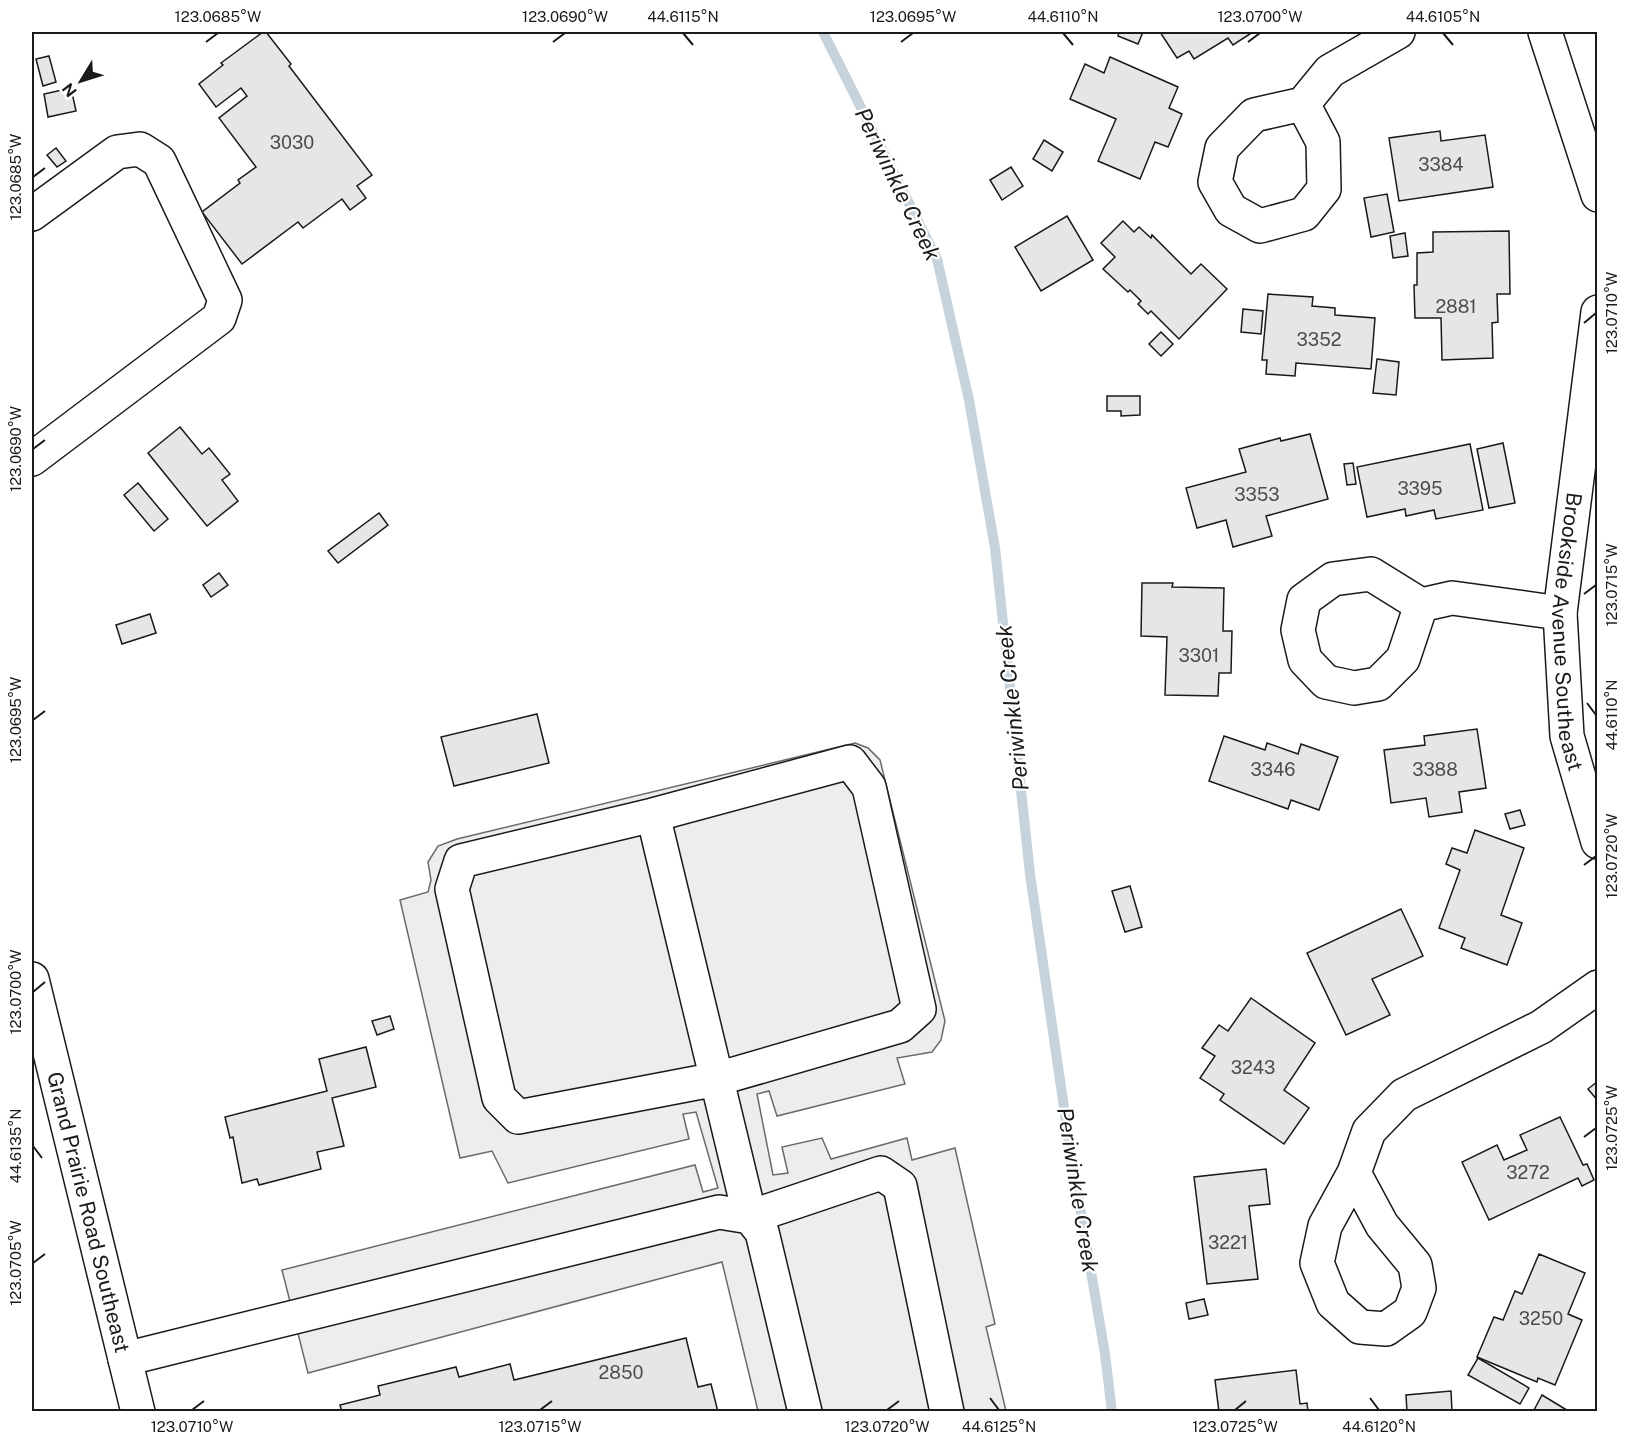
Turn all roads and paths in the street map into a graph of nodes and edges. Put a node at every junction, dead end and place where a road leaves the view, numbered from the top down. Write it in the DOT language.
graph roads {
  1 [pos="1398,32"];
  2 [pos="1545,32"];
  3 [pos="1303,104"];
  4 [pos="1598,195"];
  5 [pos="32,213"];
  6 [pos="1598,312"];
  7 [pos="32,459"];
  8 [pos="1421,605"];
  9 [pos="1560,613"];
  10 [pos="653,815"];
  11 [pos="1598,842"];
  12 [pos="32,979"];
  13 [pos="1598,987"];
  14 [pos="717,1078"];
  15 [pos="1354,1173"];
  16 [pos="750,1216"];
  17 [pos="125,1359"];
  18 [pos="138,1412"];
  19 [pos="805,1412"];
  20 [pos="947,1412"];
  1 -- 3 [label="street"];
  2 -- 4 [label="street"];
  5 -- 7 [label="street"];
  6 -- 9 [label="street, Brookside Avenue Southeast"];
  8 -- 9 [label="street"];
  9 -- 11 [label="street, Brookside Avenue Southeast"];
  10 -- 14 [label="street"];
  10 -- 14 [label="street"];
  10 -- 14 [label="street"];
  12 -- 17 [label="street, Grand Prairie Road Southeast"];
  13 -- 15 [label="street"];
  14 -- 16 [label="street"];
  16 -- 17 [label="street"];
  16 -- 19 [label="street"];
  16 -- 20 [label="street"];
  17 -- 18 [label="street, Grand Prairie Road Southeast"];
}
